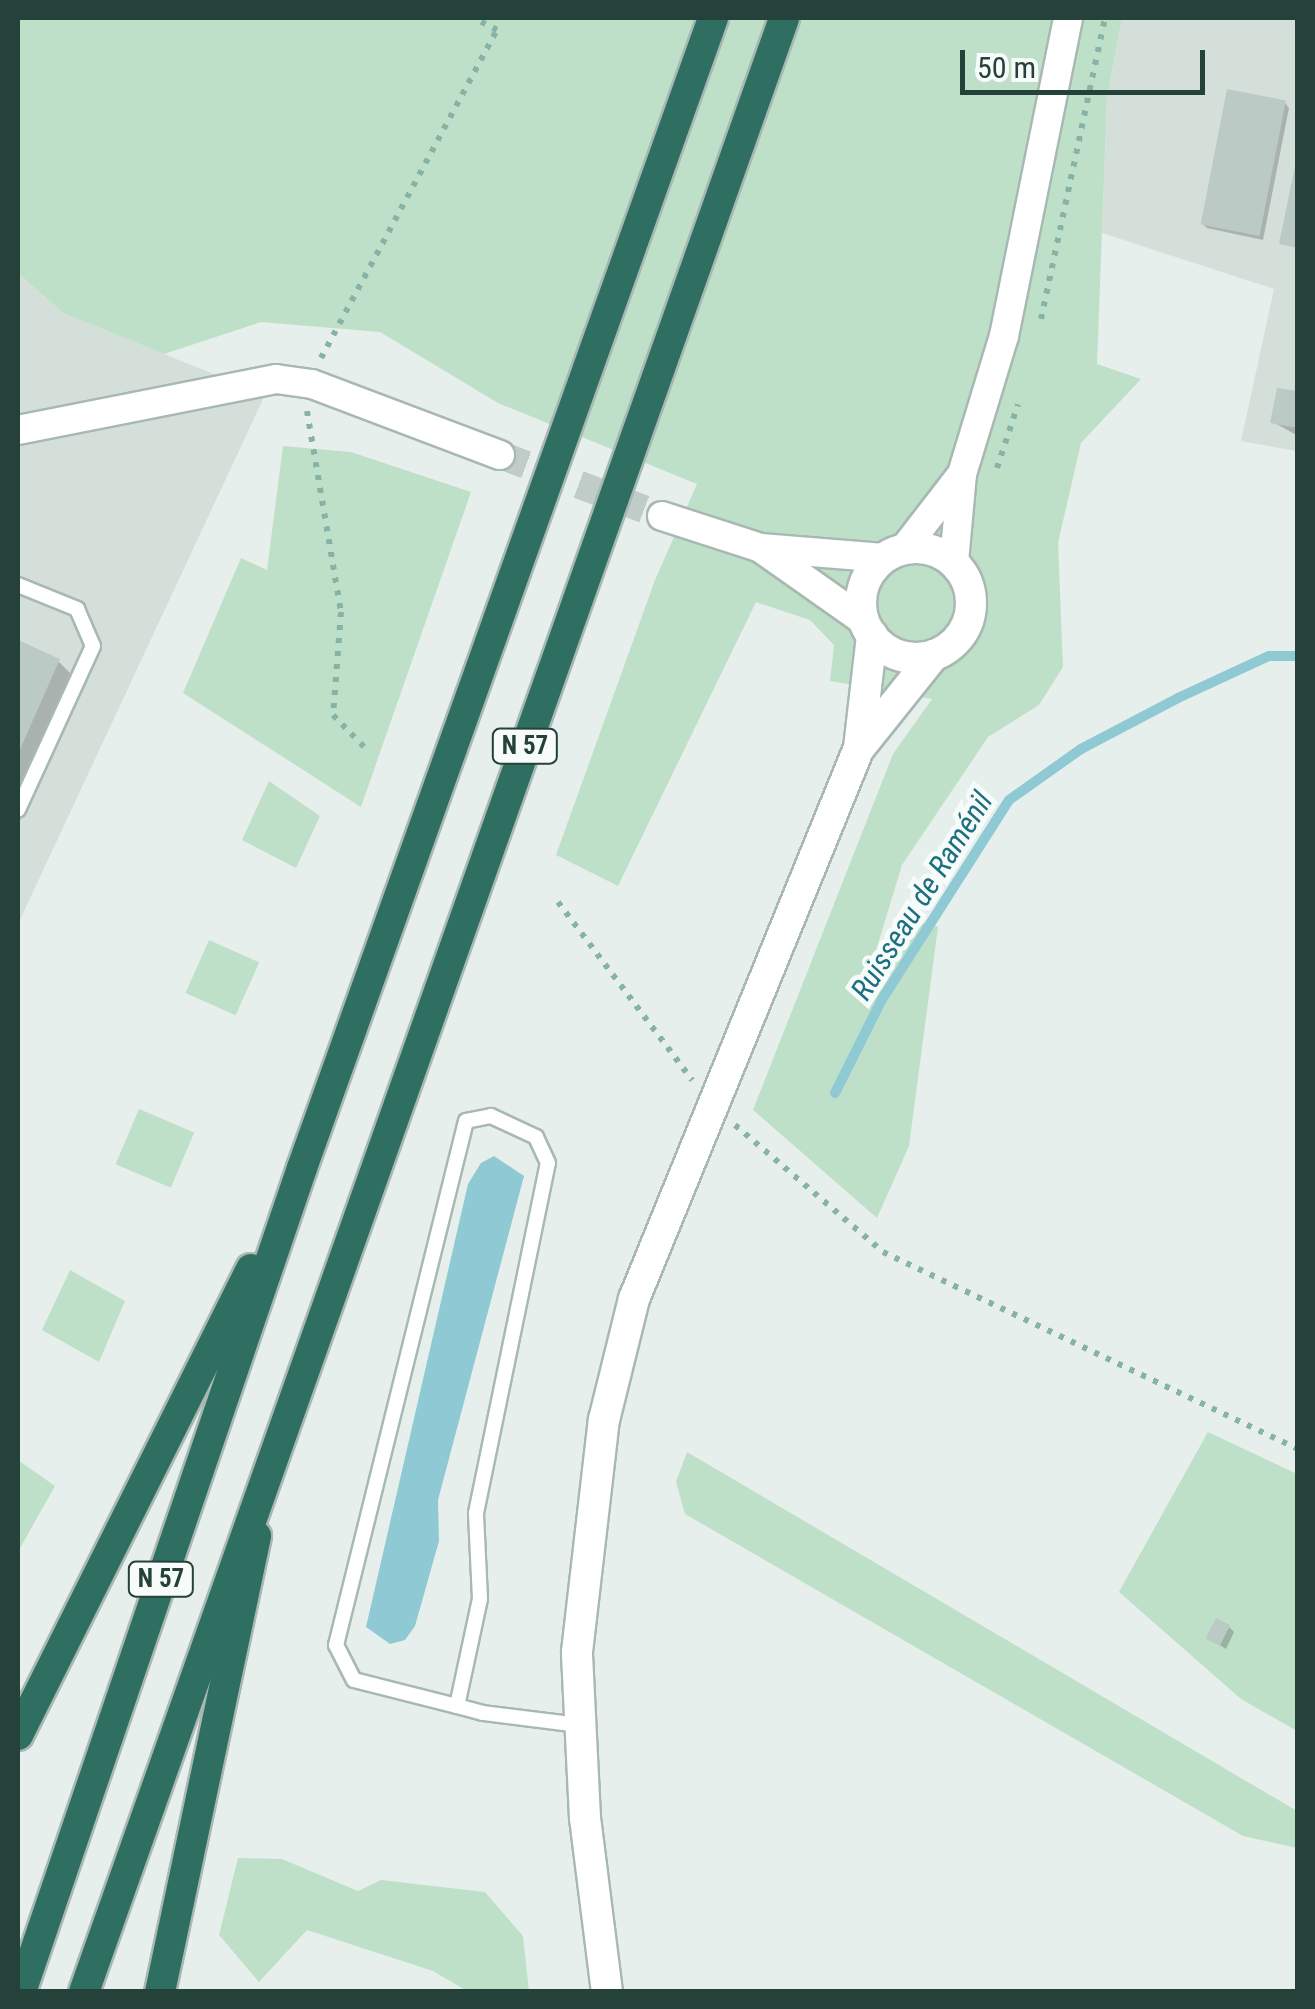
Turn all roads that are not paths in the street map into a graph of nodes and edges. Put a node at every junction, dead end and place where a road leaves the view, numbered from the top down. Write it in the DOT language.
graph roads {
  1 [pos="713,18"];
  2 [pos="784,18"];
  3 [pos="1068,18"];
  4 [pos="18,430"];
  5 [pos="500,454"];
  6 [pos="962,474"];
  7 [pos="662,516"];
  8 [pos="901,545"];
  9 [pos="761,548"];
  10 [pos="954,562"];
  11 [pos="18,585"];
  12 [pos="868,628"];
  13 [pos="934,655"];
  14 [pos="859,748"];
  15 [pos="18,810"];
  16 [pos="302,1168"];
  17 [pos="264,1474"];
  18 [pos="457,1706"];
  19 [pos="581,1725"];
  20 [pos="18,1735"];
  21 [pos="21,1992"];
  22 [pos="84,1992"];
  23 [pos="160,1992"];
  24 [pos="607,1992"];
  1 -- 16 [label="highway, N 57"];
  2 -- 17 [label="highway, N 57"];
  3 -- 6 [label="street"];
  4 -- 5 [label="street"];
  6 -- 8 [label="street"];
  6 -- 10 [label="street"];
  7 -- 9 [label="street"];
  8 -- 9 [label="street"];
  8 -- 10 [label="street"];
  8 -- 12 [label="street"];
  9 -- 12 [label="street"];
  10 -- 13 [label="street"];
  11 -- 15 [label="lane"];
  12 -- 13 [label="street"];
  12 -- 14 [label="street"];
  13 -- 14 [label="street"];
  14 -- 19 [label="street"];
  16 -- 20 [label="highway"];
  16 -- 21 [label="highway, N 57"];
  17 -- 22 [label="highway, N 57"];
  17 -- 23 [label="highway"];
  18 -- 18 [label="lane"];
  18 -- 19 [label="lane"];
  19 -- 24 [label="street"];
}
